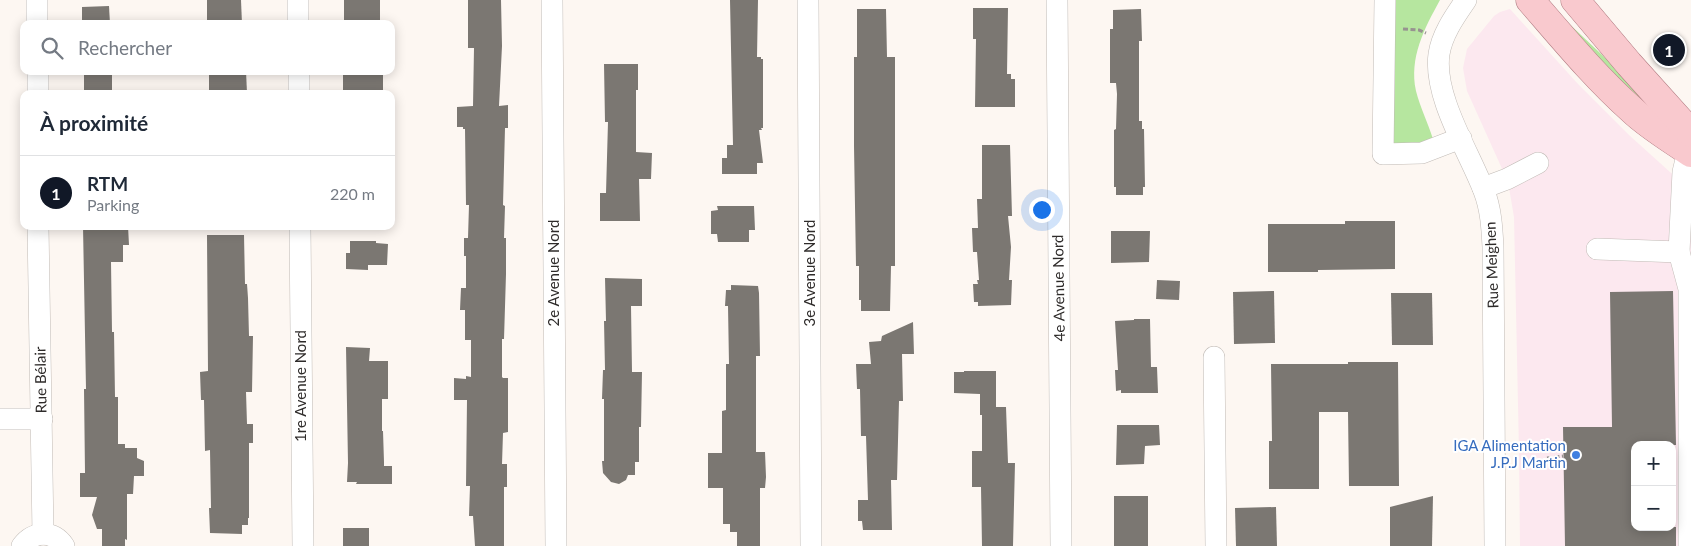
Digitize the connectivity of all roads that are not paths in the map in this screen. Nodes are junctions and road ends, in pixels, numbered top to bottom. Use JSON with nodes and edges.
{"nodes":[{"id":1,"x":37,"y":0,"type":"edge"},
{"id":2,"x":298,"y":0,"type":"edge"},
{"id":3,"x":552,"y":0,"type":"edge"},
{"id":4,"x":808,"y":0,"type":"edge"},
{"id":5,"x":1057,"y":0,"type":"edge"},
{"id":6,"x":1385,"y":0,"type":"edge"},
{"id":7,"x":1466,"y":0,"type":"edge"},
{"id":8,"x":1530,"y":0,"type":"edge"},
{"id":9,"x":1575,"y":0,"type":"edge"},
{"id":10,"x":37,"y":20,"type":"edge"},
{"id":11,"x":298,"y":20,"type":"edge"},
{"id":12,"x":38,"y":75,"type":"edge"},
{"id":13,"x":299,"y":75,"type":"edge"},
{"id":14,"x":38,"y":90,"type":"edge"},
{"id":15,"x":299,"y":90,"type":"edge"},
{"id":16,"x":1461,"y":138,"type":"junction"},
{"id":17,"x":1690,"y":145,"type":"edge"},
{"id":18,"x":1538,"y":163,"type":"dead end"},
{"id":19,"x":1482,"y":188,"type":"junction"},
{"id":20,"x":38,"y":230,"type":"edge"},
{"id":21,"x":300,"y":230,"type":"edge"},
{"id":22,"x":1597,"y":249,"type":"dead end"},
{"id":23,"x":1679,"y":252,"type":"junction"},
{"id":24,"x":1214,"y":357,"type":"dead end"},
{"id":25,"x":0,"y":419,"type":"edge"},
{"id":26,"x":42,"y":419,"type":"junction"},
{"id":27,"x":43,"y":534,"type":"junction"},
{"id":28,"x":22,"y":546,"type":"edge"},
{"id":29,"x":64,"y":546,"type":"edge"},
{"id":30,"x":303,"y":546,"type":"edge"},
{"id":31,"x":556,"y":546,"type":"edge"},
{"id":32,"x":811,"y":546,"type":"edge"},
{"id":33,"x":1061,"y":546,"type":"edge"},
{"id":34,"x":1216,"y":546,"type":"edge"},
{"id":35,"x":1494,"y":546,"type":"edge"},
{"id":36,"x":1690,"y":546,"type":"edge"}],
"edges":[{"from":1,"to":10,"type":"street"},
{"from":2,"to":11,"type":"street"},
{"from":3,"to":31,"type":"street","name":"2e Avenue Nord"},
{"from":4,"to":32,"type":"street","name":"3e Avenue Nord"},
{"from":5,"to":33,"type":"street","name":"4e Avenue Nord"},
{"from":6,"to":16,"type":"street"},
{"from":7,"to":16,"type":"street","name":"Rue Meighen"},
{"from":8,"to":17,"type":"main road"},
{"from":9,"to":17,"type":"main road"},
{"from":12,"to":14,"type":"street"},
{"from":13,"to":15,"type":"street"},
{"from":16,"to":19,"type":"street","name":"Rue Meighen"},
{"from":17,"to":23,"type":"street"},
{"from":18,"to":19,"type":"street"},
{"from":19,"to":35,"type":"street","name":"Rue Meighen"},
{"from":20,"to":26,"type":"street","name":"Rue Bélair"},
{"from":21,"to":30,"type":"street","name":"1re Avenue Nord"},
{"from":22,"to":23,"type":"street"},
{"from":23,"to":36,"type":"street"},
{"from":24,"to":34,"type":"street"},
{"from":25,"to":26,"type":"street"},
{"from":26,"to":27,"type":"street","name":"Rue Bélair"},
{"from":27,"to":28,"type":"street"},
{"from":27,"to":29,"type":"street"}]}
